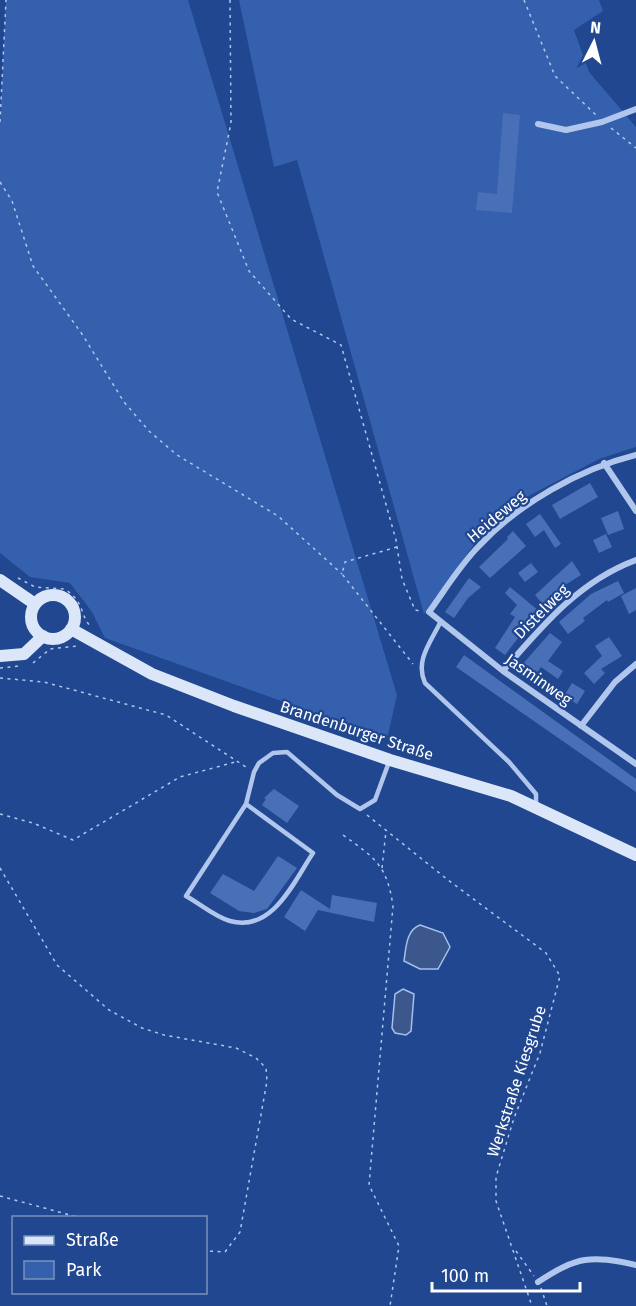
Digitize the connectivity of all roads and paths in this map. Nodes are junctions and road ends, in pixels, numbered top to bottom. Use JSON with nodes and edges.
{"nodes":[{"id":1,"x":6,"y":0,"type":"edge"},
{"id":2,"x":230,"y":0,"type":"edge"},
{"id":3,"x":524,"y":0,"type":"edge"},
{"id":4,"x":636,"y":109,"type":"edge"},
{"id":5,"x":0,"y":122,"type":"edge"},
{"id":6,"x":602,"y":122,"type":"junction"},
{"id":7,"x":538,"y":124,"type":"dead end"},
{"id":8,"x":636,"y":148,"type":"edge"},
{"id":9,"x":0,"y":182,"type":"edge"},
{"id":10,"x":636,"y":455,"type":"edge"},
{"id":11,"x":604,"y":463,"type":"junction"},
{"id":12,"x":636,"y":511,"type":"edge"},
{"id":13,"x":397,"y":547,"type":"junction"},
{"id":14,"x":636,"y":560,"type":"edge"},
{"id":15,"x":342,"y":574,"type":"junction"},
{"id":16,"x":13,"y":576,"type":"dead end"},
{"id":17,"x":0,"y":580,"type":"edge"},
{"id":18,"x":35,"y":604,"type":"junction"},
{"id":19,"x":429,"y":612,"type":"junction"},
{"id":20,"x":440,"y":623,"type":"junction"},
{"id":21,"x":71,"y":629,"type":"junction"},
{"id":22,"x":42,"y":636,"type":"junction"},
{"id":23,"x":84,"y":637,"type":"junction"},
{"id":24,"x":0,"y":656,"type":"edge"},
{"id":25,"x":33,"y":663,"type":"dead end"},
{"id":26,"x":636,"y":664,"type":"edge"},
{"id":27,"x":22,"y":666,"type":"dead end"},
{"id":28,"x":0,"y":668,"type":"edge"},
{"id":29,"x":420,"y":671,"type":"junction"},
{"id":30,"x":503,"y":671,"type":"junction"},
{"id":31,"x":0,"y":678,"type":"edge"},
{"id":32,"x":581,"y":726,"type":"junction"},
{"id":33,"x":390,"y":760,"type":"junction"},
{"id":34,"x":238,"y":762,"type":"junction"},
{"id":35,"x":636,"y":764,"type":"edge"},
{"id":36,"x":254,"y":772,"type":"junction"},
{"id":37,"x":246,"y":804,"type":"junction"},
{"id":38,"x":536,"y":806,"type":"junction"},
{"id":39,"x":360,"y":808,"type":"junction"},
{"id":40,"x":0,"y":814,"type":"edge"},
{"id":41,"x":386,"y":831,"type":"junction"},
{"id":42,"x":343,"y":835,"type":"dead end"},
{"id":43,"x":636,"y":855,"type":"edge"},
{"id":44,"x":0,"y":868,"type":"edge"},
{"id":45,"x":382,"y":868,"type":"junction"},
{"id":46,"x":0,"y":1196,"type":"edge"},
{"id":47,"x":74,"y":1216,"type":"edge"},
{"id":48,"x":513,"y":1248,"type":"junction"},
{"id":49,"x":207,"y":1251,"type":"edge"},
{"id":50,"x":636,"y":1265,"type":"edge"},
{"id":51,"x":538,"y":1282,"type":"junction"},
{"id":52,"x":390,"y":1306,"type":"edge"},
{"id":53,"x":532,"y":1306,"type":"edge"},
{"id":54,"x":547,"y":1306,"type":"edge"}],
"edges":[{"from":1,"to":5,"type":"path"},
{"from":2,"to":13,"type":"path"},
{"from":3,"to":6,"type":"path"},
{"from":4,"to":6,"type":"street"},
{"from":6,"to":7,"type":"street"},
{"from":6,"to":8,"type":"path"},
{"from":9,"to":15,"type":"path"},
{"from":10,"to":11,"type":"street","name":"Heideweg"},
{"from":11,"to":12,"type":"street"},
{"from":11,"to":19,"type":"street","name":"Heideweg"},
{"from":13,"to":15,"type":"path"},
{"from":13,"to":19,"type":"path"},
{"from":14,"to":30,"type":"street","name":"Distelweg"},
{"from":15,"to":29,"type":"path"},
{"from":16,"to":23,"type":"path"},
{"from":17,"to":18,"type":"street"},
{"from":18,"to":21,"type":"street"},
{"from":18,"to":22,"type":"street"},
{"from":19,"to":20,"type":"street","name":"Jasminweg"},
{"from":20,"to":29,"type":"lane"},
{"from":20,"to":30,"type":"street","name":"Jasminweg"},
{"from":21,"to":22,"type":"street"},
{"from":21,"to":23,"type":"street","name":"Brandenburger Straße"},
{"from":22,"to":24,"type":"street"},
{"from":23,"to":25,"type":"path"},
{"from":23,"to":33,"type":"street","name":"Brandenburger Straße"},
{"from":26,"to":32,"type":"street"},
{"from":27,"to":28,"type":"path"},
{"from":29,"to":38,"type":"lane"},
{"from":30,"to":32,"type":"street","name":"Jasminweg"},
{"from":31,"to":34,"type":"path"},
{"from":32,"to":35,"type":"street","name":"Jasminweg"},
{"from":33,"to":38,"type":"street","name":"Brandenburger Straße"},
{"from":33,"to":39,"type":"lane"},
{"from":34,"to":36,"type":"path"},
{"from":34,"to":40,"type":"path"},
{"from":36,"to":37,"type":"lane"},
{"from":36,"to":39,"type":"lane"},
{"from":37,"to":37,"type":"lane"},
{"from":38,"to":43,"type":"street","name":"Brandenburger Straße"},
{"from":39,"to":41,"type":"path","name":"Werkstraße Kiesgrube"},
{"from":41,"to":45,"type":"path"},
{"from":41,"to":48,"type":"path","name":"Werkstraße Kiesgrube"},
{"from":42,"to":45,"type":"path"},
{"from":44,"to":49,"type":"path"},
{"from":45,"to":52,"type":"path"},
{"from":46,"to":47,"type":"path"},
{"from":48,"to":51,"type":"path"},
{"from":48,"to":53,"type":"path","name":"Werkstraße Kiesgrube"},
{"from":50,"to":51,"type":"street"},
{"from":51,"to":54,"type":"path"}]}
